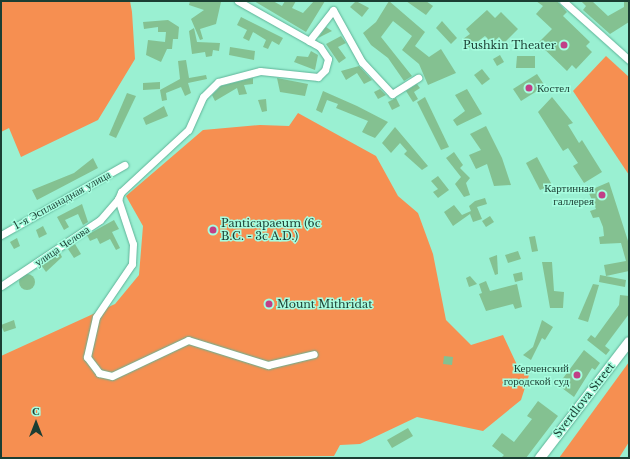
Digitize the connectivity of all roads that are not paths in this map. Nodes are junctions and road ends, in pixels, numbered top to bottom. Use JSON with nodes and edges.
{"nodes":[{"id":1,"x":238,"y":1,"type":"edge"},
{"id":2,"x":563,"y":1,"type":"edge"},
{"id":3,"x":309,"y":41,"type":"junction"},
{"id":4,"x":629,"y":60,"type":"edge"},
{"id":5,"x":418,"y":78,"type":"dead end"},
{"id":6,"x":124,"y":165,"type":"dead end"},
{"id":7,"x":118,"y":199,"type":"junction"},
{"id":8,"x":1,"y":235,"type":"edge"},
{"id":9,"x":1,"y":286,"type":"edge"},
{"id":10,"x":629,"y":342,"type":"edge"},
{"id":11,"x":314,"y":354,"type":"dead end"},
{"id":12,"x":540,"y":458,"type":"edge"}],
"edges":[{"from":1,"to":3,"type":"street"},
{"from":2,"to":4,"type":"street"},
{"from":3,"to":5,"type":"street"},
{"from":3,"to":7,"type":"street","name":"улица Челова"},
{"from":6,"to":8,"type":"street","name":"1-я Эспланадная улица"},
{"from":7,"to":9,"type":"street","name":"улица Челова"},
{"from":7,"to":11,"type":"street"},
{"from":10,"to":12,"type":"main road","name":"Sverdlova Street"}]}
